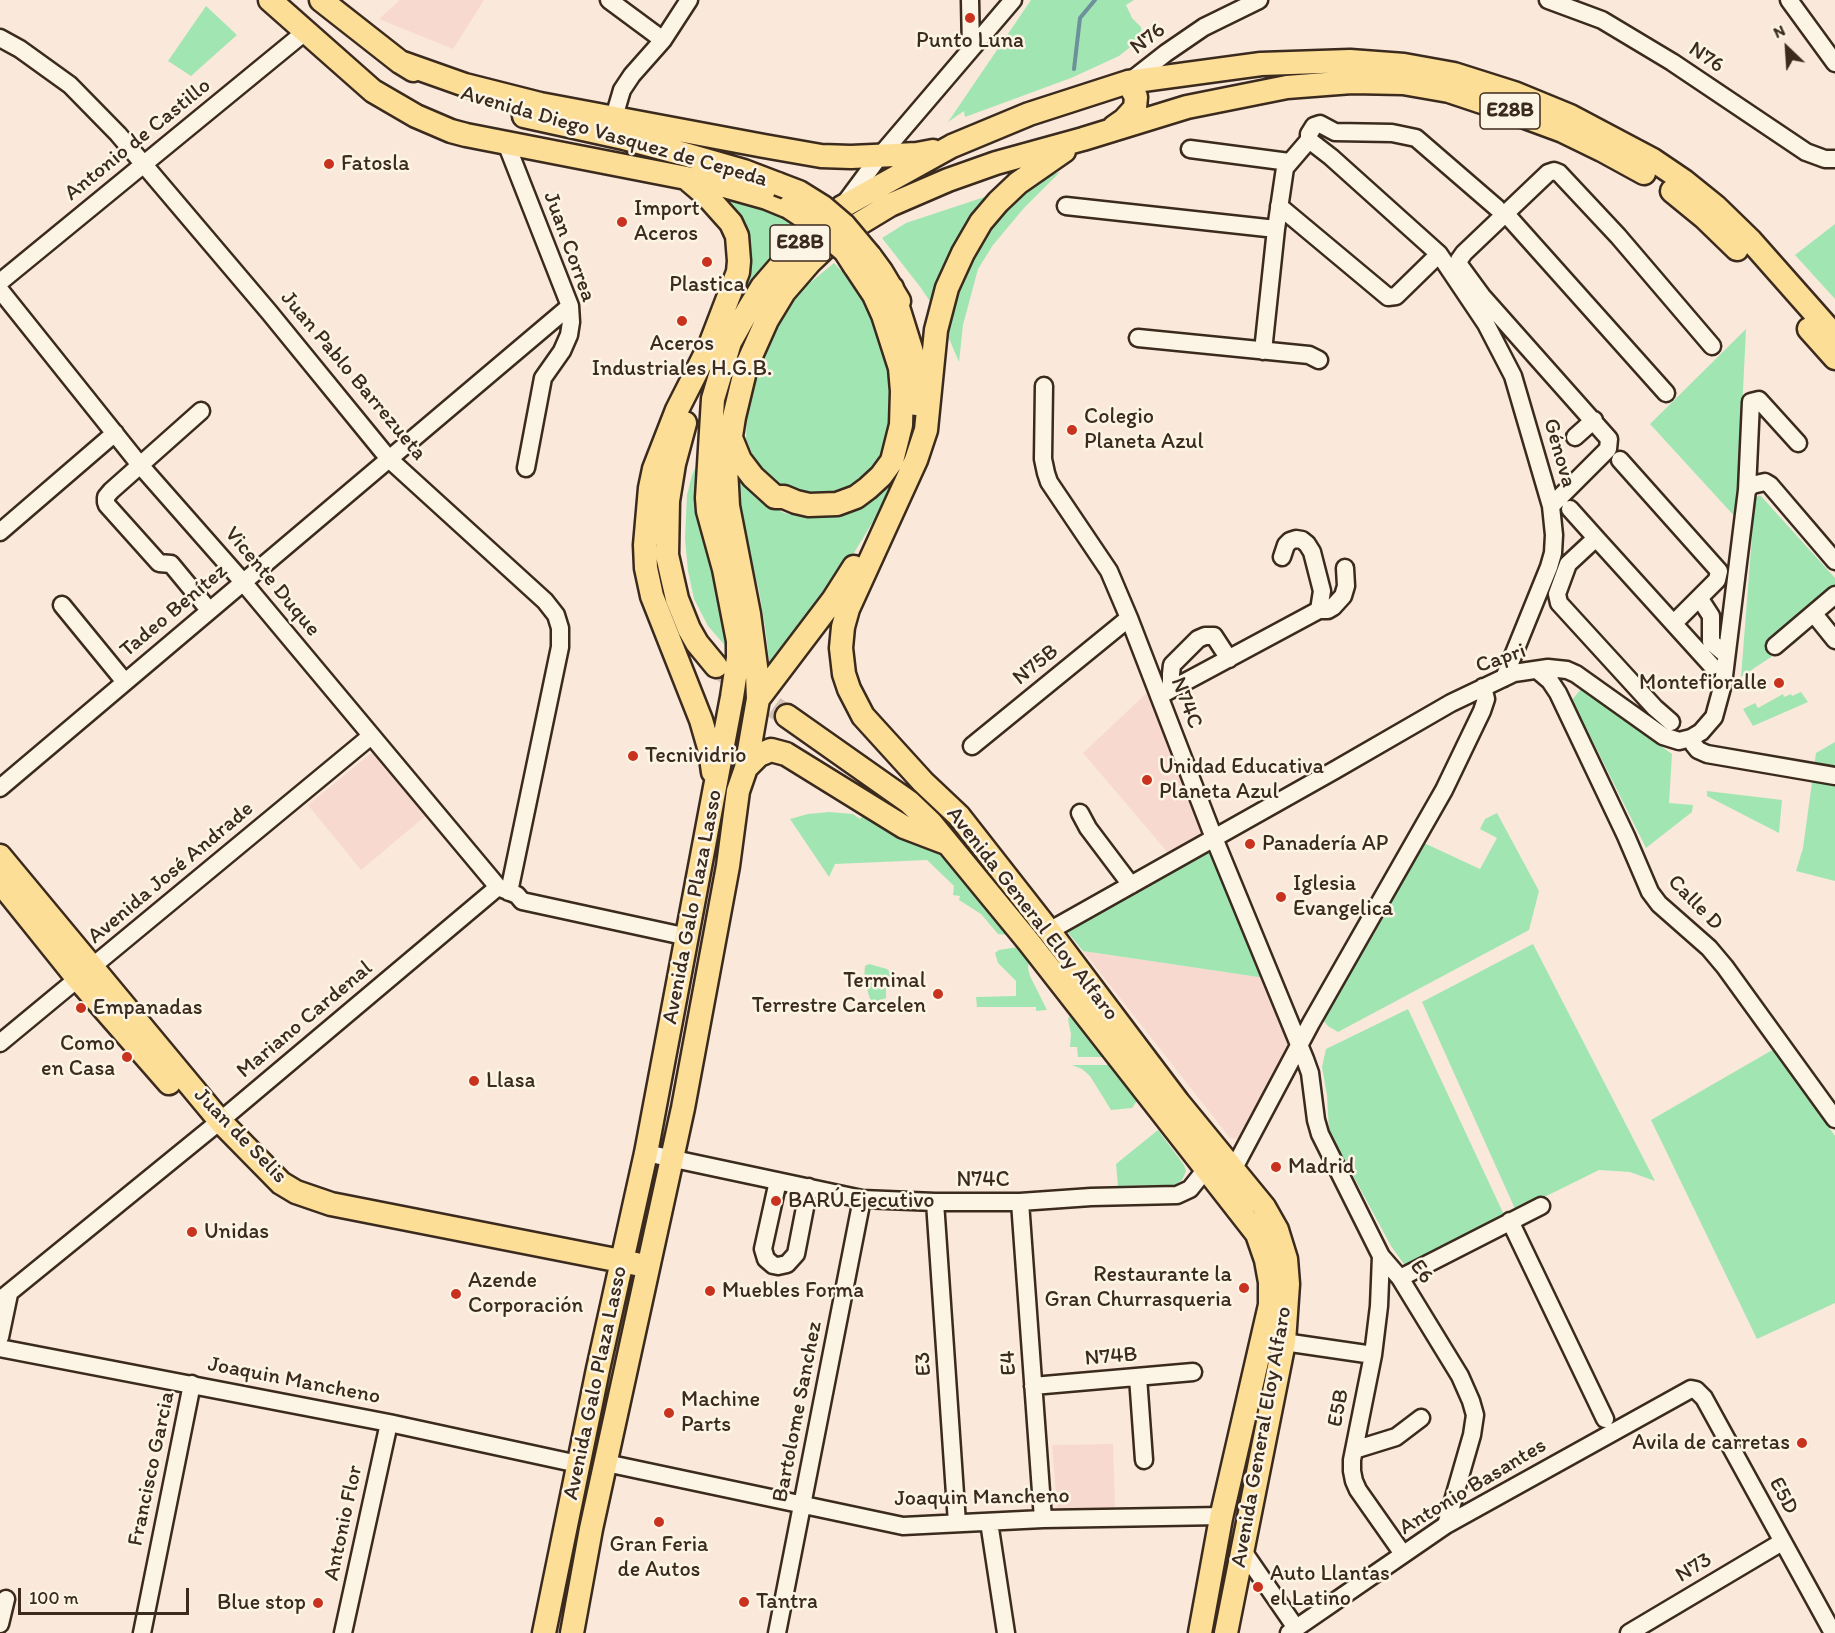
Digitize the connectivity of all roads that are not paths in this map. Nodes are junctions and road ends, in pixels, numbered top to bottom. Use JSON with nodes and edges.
{"nodes":[{"id":1,"x":270,"y":0,"type":"edge"},
{"id":2,"x":321,"y":0,"type":"edge"},
{"id":3,"x":609,"y":0,"type":"edge"},
{"id":4,"x":689,"y":0,"type":"edge"},
{"id":5,"x":970,"y":0,"type":"edge"},
{"id":6,"x":1013,"y":0,"type":"edge"},
{"id":7,"x":1259,"y":0,"type":"edge"},
{"id":8,"x":1789,"y":0,"type":"edge"},
{"id":9,"x":1557,"y":2,"type":"edge"},
{"id":10,"x":305,"y":32,"type":"junction"},
{"id":11,"x":0,"y":38,"type":"edge"},
{"id":12,"x":663,"y":40,"type":"junction"},
{"id":13,"x":971,"y":49,"type":"junction"},
{"id":14,"x":1835,"y":63,"type":"edge"},
{"id":15,"x":1166,"y":76,"type":"junction"},
{"id":16,"x":1128,"y":82,"type":"junction"},
{"id":17,"x":1187,"y":107,"type":"junction"},
{"id":18,"x":919,"y":110,"type":"junction"},
{"id":19,"x":613,"y":126,"type":"junction"},
{"id":20,"x":1105,"y":132,"type":"junction"},
{"id":21,"x":1335,"y":132,"type":"junction"},
{"id":22,"x":1083,"y":140,"type":"junction"},
{"id":23,"x":1309,"y":140,"type":"junction"},
{"id":24,"x":506,"y":143,"type":"junction"},
{"id":25,"x":941,"y":148,"type":"junction"},
{"id":26,"x":1190,"y":149,"type":"dead end"},
{"id":27,"x":879,"y":157,"type":"junction"},
{"id":28,"x":1331,"y":157,"type":"junction"},
{"id":29,"x":1835,"y":159,"type":"edge"},
{"id":30,"x":1289,"y":162,"type":"junction"},
{"id":31,"x":145,"y":164,"type":"junction"},
{"id":32,"x":686,"y":178,"type":"junction"},
{"id":33,"x":773,"y":191,"type":"junction"},
{"id":34,"x":1066,"y":206,"type":"dead end"},
{"id":35,"x":1279,"y":206,"type":"junction"},
{"id":36,"x":842,"y":207,"type":"junction"},
{"id":37,"x":1502,"y":211,"type":"junction"},
{"id":38,"x":1276,"y":229,"type":"junction"},
{"id":39,"x":1439,"y":254,"type":"junction"},
{"id":40,"x":862,"y":260,"type":"junction"},
{"id":41,"x":0,"y":282,"type":"edge"},
{"id":42,"x":892,"y":288,"type":"junction"},
{"id":43,"x":0,"y":290,"type":"edge"},
{"id":44,"x":570,"y":306,"type":"junction"},
{"id":45,"x":1835,"y":336,"type":"edge"},
{"id":46,"x":1138,"y":338,"type":"dead end"},
{"id":47,"x":1712,"y":346,"type":"dead end"},
{"id":48,"x":1263,"y":351,"type":"junction"},
{"id":49,"x":1835,"y":358,"type":"edge"},
{"id":50,"x":1319,"y":360,"type":"dead end"},
{"id":51,"x":701,"y":364,"type":"junction"},
{"id":52,"x":931,"y":373,"type":"junction"},
{"id":53,"x":1044,"y":386,"type":"dead end"},
{"id":54,"x":1666,"y":393,"type":"dead end"},
{"id":55,"x":712,"y":399,"type":"junction"},
{"id":56,"x":201,"y":411,"type":"dead end"},
{"id":57,"x":1594,"y":420,"type":"junction"},
{"id":58,"x":115,"y":433,"type":"junction"},
{"id":59,"x":1575,"y":437,"type":"dead end"},
{"id":60,"x":731,"y":438,"type":"junction"},
{"id":61,"x":1798,"y":443,"type":"dead end"},
{"id":62,"x":389,"y":459,"type":"junction"},
{"id":63,"x":1620,"y":460,"type":"dead end"},
{"id":64,"x":674,"y":464,"type":"junction"},
{"id":65,"x":140,"y":465,"type":"junction"},
{"id":66,"x":526,"y":468,"type":"dead end"},
{"id":67,"x":1747,"y":490,"type":"junction"},
{"id":68,"x":1551,"y":506,"type":"junction"},
{"id":69,"x":1570,"y":509,"type":"dead end"},
{"id":70,"x":0,"y":532,"type":"edge"},
{"id":71,"x":1596,"y":538,"type":"junction"},
{"id":72,"x":1282,"y":557,"type":"dead end"},
{"id":73,"x":1835,"y":561,"type":"edge"},
{"id":74,"x":1345,"y":568,"type":"dead end"},
{"id":75,"x":243,"y":582,"type":"junction"},
{"id":76,"x":1835,"y":595,"type":"edge"},
{"id":77,"x":1700,"y":599,"type":"junction"},
{"id":78,"x":62,"y":605,"type":"dead end"},
{"id":79,"x":209,"y":610,"type":"junction"},
{"id":80,"x":1319,"y":610,"type":"junction"},
{"id":81,"x":1814,"y":614,"type":"junction"},
{"id":82,"x":1129,"y":618,"type":"junction"},
{"id":83,"x":1674,"y":623,"type":"junction"},
{"id":84,"x":1835,"y":640,"type":"edge"},
{"id":85,"x":1775,"y":646,"type":"dead end"},
{"id":86,"x":1725,"y":654,"type":"junction"},
{"id":87,"x":1229,"y":659,"type":"junction"},
{"id":88,"x":716,"y":666,"type":"tunnel mouth"},
{"id":89,"x":1713,"y":666,"type":"dead end"},
{"id":90,"x":1537,"y":670,"type":"junction"},
{"id":91,"x":1504,"y":678,"type":"junction"},
{"id":92,"x":125,"y":682,"type":"junction"},
{"id":93,"x":1483,"y":687,"type":"junction"},
{"id":94,"x":1165,"y":692,"type":"junction"},
{"id":95,"x":758,"y":699,"type":"junction"},
{"id":96,"x":787,"y":716,"type":"tunnel mouth"},
{"id":97,"x":1671,"y":722,"type":"dead end"},
{"id":98,"x":371,"y":736,"type":"junction"},
{"id":99,"x":1691,"y":738,"type":"junction"},
{"id":100,"x":972,"y":746,"type":"dead end"},
{"id":101,"x":746,"y":768,"type":"junction"},
{"id":102,"x":1835,"y":776,"type":"edge"},
{"id":103,"x":715,"y":785,"type":"junction"},
{"id":104,"x":0,"y":788,"type":"edge"},
{"id":105,"x":1080,"y":813,"type":"dead end"},
{"id":106,"x":1214,"y":838,"type":"junction"},
{"id":107,"x":947,"y":843,"type":"junction"},
{"id":108,"x":0,"y":856,"type":"edge"},
{"id":109,"x":0,"y":882,"type":"edge"},
{"id":110,"x":1131,"y":885,"type":"junction"},
{"id":111,"x":508,"y":891,"type":"junction"},
{"id":112,"x":689,"y":931,"type":"junction"},
{"id":113,"x":1049,"y":931,"type":"junction"},
{"id":114,"x":85,"y":973,"type":"junction"},
{"id":115,"x":0,"y":1043,"type":"edge"},
{"id":116,"x":1299,"y":1046,"type":"junction"},
{"id":117,"x":1835,"y":1119,"type":"edge"},
{"id":118,"x":215,"y":1125,"type":"junction"},
{"id":119,"x":646,"y":1153,"type":"junction"},
{"id":120,"x":673,"y":1158,"type":"junction"},
{"id":121,"x":1233,"y":1168,"type":"junction"},
{"id":122,"x":1206,"y":1169,"type":"junction"},
{"id":123,"x":778,"y":1181,"type":"junction"},
{"id":124,"x":809,"y":1187,"type":"junction"},
{"id":125,"x":862,"y":1199,"type":"junction"},
{"id":126,"x":935,"y":1202,"type":"junction"},
{"id":127,"x":1020,"y":1202,"type":"junction"},
{"id":128,"x":1541,"y":1206,"type":"dead end"},
{"id":129,"x":1510,"y":1221,"type":"junction"},
{"id":130,"x":1381,"y":1256,"type":"junction"},
{"id":131,"x":621,"y":1269,"type":"junction"},
{"id":132,"x":648,"y":1274,"type":"junction"},
{"id":133,"x":1400,"y":1278,"type":"junction"},
{"id":134,"x":4,"y":1297,"type":"edge"},
{"id":135,"x":0,"y":1337,"type":"edge"},
{"id":136,"x":1284,"y":1342,"type":"junction"},
{"id":137,"x":0,"y":1347,"type":"edge"},
{"id":138,"x":1373,"y":1355,"type":"junction"},
{"id":139,"x":1193,"y":1372,"type":"dead end"},
{"id":140,"x":1138,"y":1377,"type":"junction"},
{"id":141,"x":192,"y":1384,"type":"junction"},
{"id":142,"x":1034,"y":1386,"type":"junction"},
{"id":143,"x":1686,"y":1391,"type":"joint"},
{"id":144,"x":1421,"y":1418,"type":"dead end"},
{"id":145,"x":1605,"y":1419,"type":"dead end"},
{"id":146,"x":389,"y":1423,"type":"junction"},
{"id":147,"x":1354,"y":1450,"type":"junction"},
{"id":148,"x":1144,"y":1460,"type":"dead end"},
{"id":149,"x":606,"y":1463,"type":"junction"},
{"id":150,"x":578,"y":1464,"type":"junction"},
{"id":151,"x":803,"y":1505,"type":"junction"},
{"id":152,"x":1222,"y":1516,"type":"junction"},
{"id":153,"x":1043,"y":1520,"type":"junction"},
{"id":154,"x":988,"y":1522,"type":"junction"},
{"id":155,"x":957,"y":1523,"type":"junction"},
{"id":156,"x":1446,"y":1525,"type":"junction"},
{"id":157,"x":1791,"y":1549,"type":"junction"},
{"id":158,"x":1243,"y":1551,"type":"junction"},
{"id":159,"x":1404,"y":1554,"type":"junction"},
{"id":160,"x":6,"y":1599,"type":"dead end"},
{"id":161,"x":0,"y":1624,"type":"edge"},
{"id":162,"x":1292,"y":1631,"type":"edge"},
{"id":163,"x":142,"y":1633,"type":"edge"},
{"id":164,"x":343,"y":1633,"type":"edge"},
{"id":165,"x":544,"y":1633,"type":"edge"},
{"id":166,"x":572,"y":1633,"type":"edge"},
{"id":167,"x":777,"y":1633,"type":"edge"},
{"id":168,"x":1006,"y":1633,"type":"edge"},
{"id":169,"x":1200,"y":1633,"type":"edge"},
{"id":170,"x":1226,"y":1633,"type":"edge"},
{"id":171,"x":1629,"y":1633,"type":"edge"},
{"id":172,"x":1833,"y":1633,"type":"edge"}],
"edges":[{"from":1,"to":10,"type":"main road","name":"Avenida Diego Vasquez de Cepeda"},
{"from":2,"to":19,"type":"main road"},
{"from":3,"to":12,"type":"street"},
{"from":4,"to":12,"type":"street"},
{"from":5,"to":13,"type":"street"},
{"from":6,"to":13,"type":"street"},
{"from":7,"to":16,"type":"street","name":"N76"},
{"from":8,"to":14,"type":"street"},
{"from":9,"to":29,"type":"street","name":"N76"},
{"from":10,"to":24,"type":"main road","name":"Avenida Diego Vasquez de Cepeda"},
{"from":10,"to":31,"type":"street","name":"Antonio de Castillo"},
{"from":11,"to":31,"type":"street","name":"Juan Pablo Barrezueta"},
{"from":12,"to":19,"type":"street"},
{"from":13,"to":18,"type":"street"},
{"from":15,"to":16,"type":"main road","number":"E28B"},
{"from":15,"to":17,"type":"main road"},
{"from":15,"to":45,"type":"main road","number":"E28B"},
{"from":16,"to":20,"type":"main road"},
{"from":16,"to":25,"type":"main road","name":"Avenida Galo Plaza Lasso","number":"E28B"},
{"from":17,"to":20,"type":"main road","number":"E28B"},
{"from":17,"to":49,"type":"main road","number":"E28B"},
{"from":18,"to":25,"type":"street"},
{"from":18,"to":27,"type":"street"},
{"from":19,"to":27,"type":"main road"},
{"from":19,"to":33,"type":"main road","name":"Avenida Diego Vasquez de Cepeda"},
{"from":20,"to":22,"type":"main road","name":"Avenida Galo Plaza Lasso","number":"E28B"},
{"from":21,"to":23,"type":"street"},
{"from":21,"to":28,"type":"street"},
{"from":21,"to":37,"type":"street"},
{"from":22,"to":52,"type":"main road","name":"Avenida General Eloy Alfaro"},
{"from":22,"to":60,"type":"main road","name":"Avenida Galo Plaza Lasso","number":"E28B"},
{"from":23,"to":28,"type":"street","name":"Génova"},
{"from":23,"to":30,"type":"street"},
{"from":24,"to":32,"type":"main road","name":"Avenida Diego Vasquez de Cepeda"},
{"from":24,"to":44,"type":"street","name":"Juan Correa"},
{"from":25,"to":27,"type":"main road"},
{"from":25,"to":36,"type":"main road","name":"Avenida Galo Plaza Lasso","number":"E28B"},
{"from":26,"to":30,"type":"street"},
{"from":27,"to":36,"type":"street"},
{"from":28,"to":39,"type":"street","name":"Génova"},
{"from":30,"to":35,"type":"street"},
{"from":31,"to":41,"type":"street","name":"Antonio de Castillo"},
{"from":31,"to":62,"type":"street","name":"Juan Pablo Barrezueta"},
{"from":32,"to":33,"type":"main road","name":"Avenida Diego Vasquez de Cepeda"},
{"from":32,"to":51,"type":"main road"},
{"from":33,"to":40,"type":"main road","name":"Avenida Diego Vasquez de Cepeda","bridge":true},
{"from":34,"to":38,"type":"street"},
{"from":35,"to":38,"type":"street"},
{"from":35,"to":39,"type":"street"},
{"from":36,"to":55,"type":"main road","name":"Avenida Galo Plaza Lasso","number":"E28B"},
{"from":37,"to":47,"type":"street"},
{"from":37,"to":54,"type":"street"},
{"from":37,"to":57,"type":"street"},
{"from":38,"to":48,"type":"street"},
{"from":39,"to":68,"type":"street","name":"Génova"},
{"from":40,"to":42,"type":"main road","name":"Avenida Diego Vasquez de Cepeda"},
{"from":40,"to":60,"type":"main road"},
{"from":42,"to":52,"type":"main road"},
{"from":42,"to":95,"type":"main road"},
{"from":43,"to":58,"type":"street","name":"Vicente Duque"},
{"from":44,"to":62,"type":"street","name":"Tadeo Benítez"},
{"from":44,"to":66,"type":"street","name":"Juan Correa"},
{"from":46,"to":48,"type":"street"},
{"from":48,"to":50,"type":"street"},
{"from":51,"to":64,"type":"main road"},
{"from":51,"to":103,"type":"main road"},
{"from":52,"to":113,"type":"main road","name":"Avenida General Eloy Alfaro"},
{"from":53,"to":82,"type":"street","name":"N74C"},
{"from":55,"to":64,"type":"main road"},
{"from":55,"to":103,"type":"main road","name":"Avenida Galo Plaza Lasso"},
{"from":56,"to":65,"type":"street"},
{"from":57,"to":59,"type":"street"},
{"from":57,"to":68,"type":"street"},
{"from":58,"to":65,"type":"street","name":"Vicente Duque"},
{"from":58,"to":70,"type":"street"},
{"from":60,"to":95,"type":"main road","name":"Avenida Galo Plaza Lasso"},
{"from":61,"to":67,"type":"street"},
{"from":62,"to":75,"type":"street","name":"Tadeo Benítez"},
{"from":62,"to":111,"type":"street","name":"Juan Pablo Barrezueta"},
{"from":63,"to":77,"type":"street"},
{"from":64,"to":88,"type":"main road"},
{"from":65,"to":75,"type":"street","name":"Vicente Duque"},
{"from":65,"to":79,"type":"street"},
{"from":67,"to":73,"type":"street"},
{"from":67,"to":86,"type":"street"},
{"from":68,"to":91,"type":"street","name":"Génova"},
{"from":69,"to":71,"type":"street"},
{"from":71,"to":83,"type":"street"},
{"from":71,"to":97,"type":"street"},
{"from":72,"to":80,"type":"street"},
{"from":74,"to":80,"type":"street"},
{"from":75,"to":79,"type":"street","name":"Tadeo Benítez"},
{"from":75,"to":98,"type":"street","name":"Vicente Duque"},
{"from":76,"to":81,"type":"street"},
{"from":77,"to":83,"type":"street"},
{"from":77,"to":86,"type":"street"},
{"from":78,"to":92,"type":"street"},
{"from":79,"to":92,"type":"street","name":"Tadeo Benítez"},
{"from":80,"to":87,"type":"street"},
{"from":81,"to":84,"type":"street"},
{"from":81,"to":85,"type":"street"},
{"from":82,"to":94,"type":"street","name":"N74C"},
{"from":82,"to":100,"type":"street","name":"N75B"},
{"from":83,"to":89,"type":"street"},
{"from":86,"to":99,"type":"street"},
{"from":87,"to":94,"type":"street"},
{"from":87,"to":94,"type":"street"},
{"from":90,"to":91,"type":"street","name":"Capri"},
{"from":90,"to":99,"type":"street","name":"Capri"},
{"from":90,"to":117,"type":"street","name":"Calle D"},
{"from":91,"to":93,"type":"street","name":"Capri"},
{"from":92,"to":104,"type":"street","name":"Tadeo Benítez"},
{"from":93,"to":106,"type":"street","name":"Capri"},
{"from":93,"to":116,"type":"street"},
{"from":94,"to":106,"type":"street","name":"N74C"},
{"from":95,"to":101,"type":"main road","name":"Avenida Galo Plaza Lasso"},
{"from":96,"to":107,"type":"main road","name":"Avenida General Eloy Alfaro"},
{"from":98,"to":111,"type":"street","name":"Vicente Duque"},
{"from":98,"to":114,"type":"street","name":"Avenida José Andrade"},
{"from":99,"to":102,"type":"street"},
{"from":101,"to":107,"type":"main road"},
{"from":101,"to":120,"type":"main road","name":"Avenida Galo Plaza Lasso"},
{"from":103,"to":112,"type":"main road","name":"Avenida Galo Plaza Lasso"},
{"from":105,"to":110,"type":"street"},
{"from":106,"to":110,"type":"street","name":"Capri"},
{"from":106,"to":116,"type":"street","name":"N74C"},
{"from":107,"to":122,"type":"main road","name":"Avenida General Eloy Alfaro"},
{"from":108,"to":114,"type":"main road","name":"Juan de Selis"},
{"from":109,"to":114,"type":"main road","name":"Juan de Selis"},
{"from":110,"to":113,"type":"street","name":"Capri"},
{"from":111,"to":112,"type":"street"},
{"from":111,"to":118,"type":"street","name":"Mariano Cardenal"},
{"from":112,"to":119,"type":"main road","name":"Avenida Galo Plaza Lasso"},
{"from":113,"to":121,"type":"main road","name":"Avenida General Eloy Alfaro"},
{"from":114,"to":115,"type":"street","name":"Avenida José Andrade"},
{"from":114,"to":118,"type":"main road","name":"Juan de Selis"},
{"from":116,"to":121,"type":"street"},
{"from":116,"to":130,"type":"street","name":"E6"},
{"from":118,"to":131,"type":"main road","name":"Juan de Selis"},
{"from":118,"to":134,"type":"street","name":"Mariano Cardenal"},
{"from":119,"to":120,"type":"street","name":"N74C"},
{"from":119,"to":131,"type":"main road","name":"Avenida Galo Plaza Lasso"},
{"from":120,"to":123,"type":"street","name":"N74C"},
{"from":120,"to":132,"type":"main road","name":"Avenida Galo Plaza Lasso"},
{"from":121,"to":136,"type":"main road","name":"Avenida General Eloy Alfaro"},
{"from":122,"to":127,"type":"street","name":"N74C"},
{"from":122,"to":152,"type":"main road","name":"Avenida General Eloy Alfaro"},
{"from":123,"to":124,"type":"street","name":"N74C"},
{"from":123,"to":124,"type":"street"},
{"from":124,"to":125,"type":"street","name":"N74C"},
{"from":125,"to":126,"type":"street","name":"N74C"},
{"from":125,"to":151,"type":"street","name":"Bartolome Sanchez"},
{"from":126,"to":127,"type":"street","name":"N74C"},
{"from":126,"to":155,"type":"street","name":"E3"},
{"from":127,"to":142,"type":"street","name":"E4"},
{"from":128,"to":129,"type":"street"},
{"from":129,"to":133,"type":"street"},
{"from":129,"to":145,"type":"street"},
{"from":130,"to":133,"type":"street","name":"E6"},
{"from":130,"to":138,"type":"street","name":"E5B"},
{"from":131,"to":132,"type":"main road","name":"Juan de Selis"},
{"from":131,"to":150,"type":"main road","name":"Avenida Galo Plaza Lasso"},
{"from":132,"to":149,"type":"main road","name":"Avenida Galo Plaza Lasso"},
{"from":133,"to":156,"type":"street","name":"E6"},
{"from":134,"to":135,"type":"street"},
{"from":136,"to":138,"type":"street"},
{"from":136,"to":158,"type":"main road","name":"Avenida General Eloy Alfaro"},
{"from":137,"to":141,"type":"street","name":"Joaquin Mancheno"},
{"from":138,"to":147,"type":"street","name":"E5B"},
{"from":139,"to":140,"type":"street","name":"N74B"},
{"from":140,"to":142,"type":"street","name":"N74B"},
{"from":140,"to":148,"type":"street"},
{"from":141,"to":146,"type":"street","name":"Joaquin Mancheno"},
{"from":141,"to":163,"type":"street","name":"Francisco Garcia"},
{"from":142,"to":153,"type":"street","name":"E4"},
{"from":143,"to":156,"type":"street","name":"Antonio Basantes"},
{"from":143,"to":157,"type":"street","name":"E5D"},
{"from":144,"to":147,"type":"street"},
{"from":146,"to":150,"type":"street","name":"Joaquin Mancheno"},
{"from":146,"to":164,"type":"street","name":"Antonio Flor"},
{"from":147,"to":159,"type":"street","name":"E5B"},
{"from":149,"to":151,"type":"street","name":"Joaquin Mancheno"},
{"from":149,"to":166,"type":"main road","name":"Avenida Galo Plaza Lasso"},
{"from":150,"to":165,"type":"main road","name":"Avenida Galo Plaza Lasso"},
{"from":151,"to":155,"type":"street","name":"Joaquin Mancheno"},
{"from":151,"to":167,"type":"street","name":"Bartolome Sanchez"},
{"from":152,"to":153,"type":"street","name":"Joaquin Mancheno"},
{"from":152,"to":169,"type":"main road","name":"Avenida General Eloy Alfaro"},
{"from":153,"to":154,"type":"street","name":"Joaquin Mancheno"},
{"from":154,"to":155,"type":"street","name":"Joaquin Mancheno"},
{"from":154,"to":168,"type":"street"},
{"from":156,"to":159,"type":"street","name":"Antonio Basantes"},
{"from":157,"to":171,"type":"street","name":"N73"},
{"from":157,"to":172,"type":"street","name":"E5D"},
{"from":158,"to":162,"type":"street"},
{"from":158,"to":170,"type":"main road","name":"Avenida General Eloy Alfaro"},
{"from":159,"to":162,"type":"street","name":"Antonio Basantes"},
{"from":160,"to":161,"type":"street"}]}
